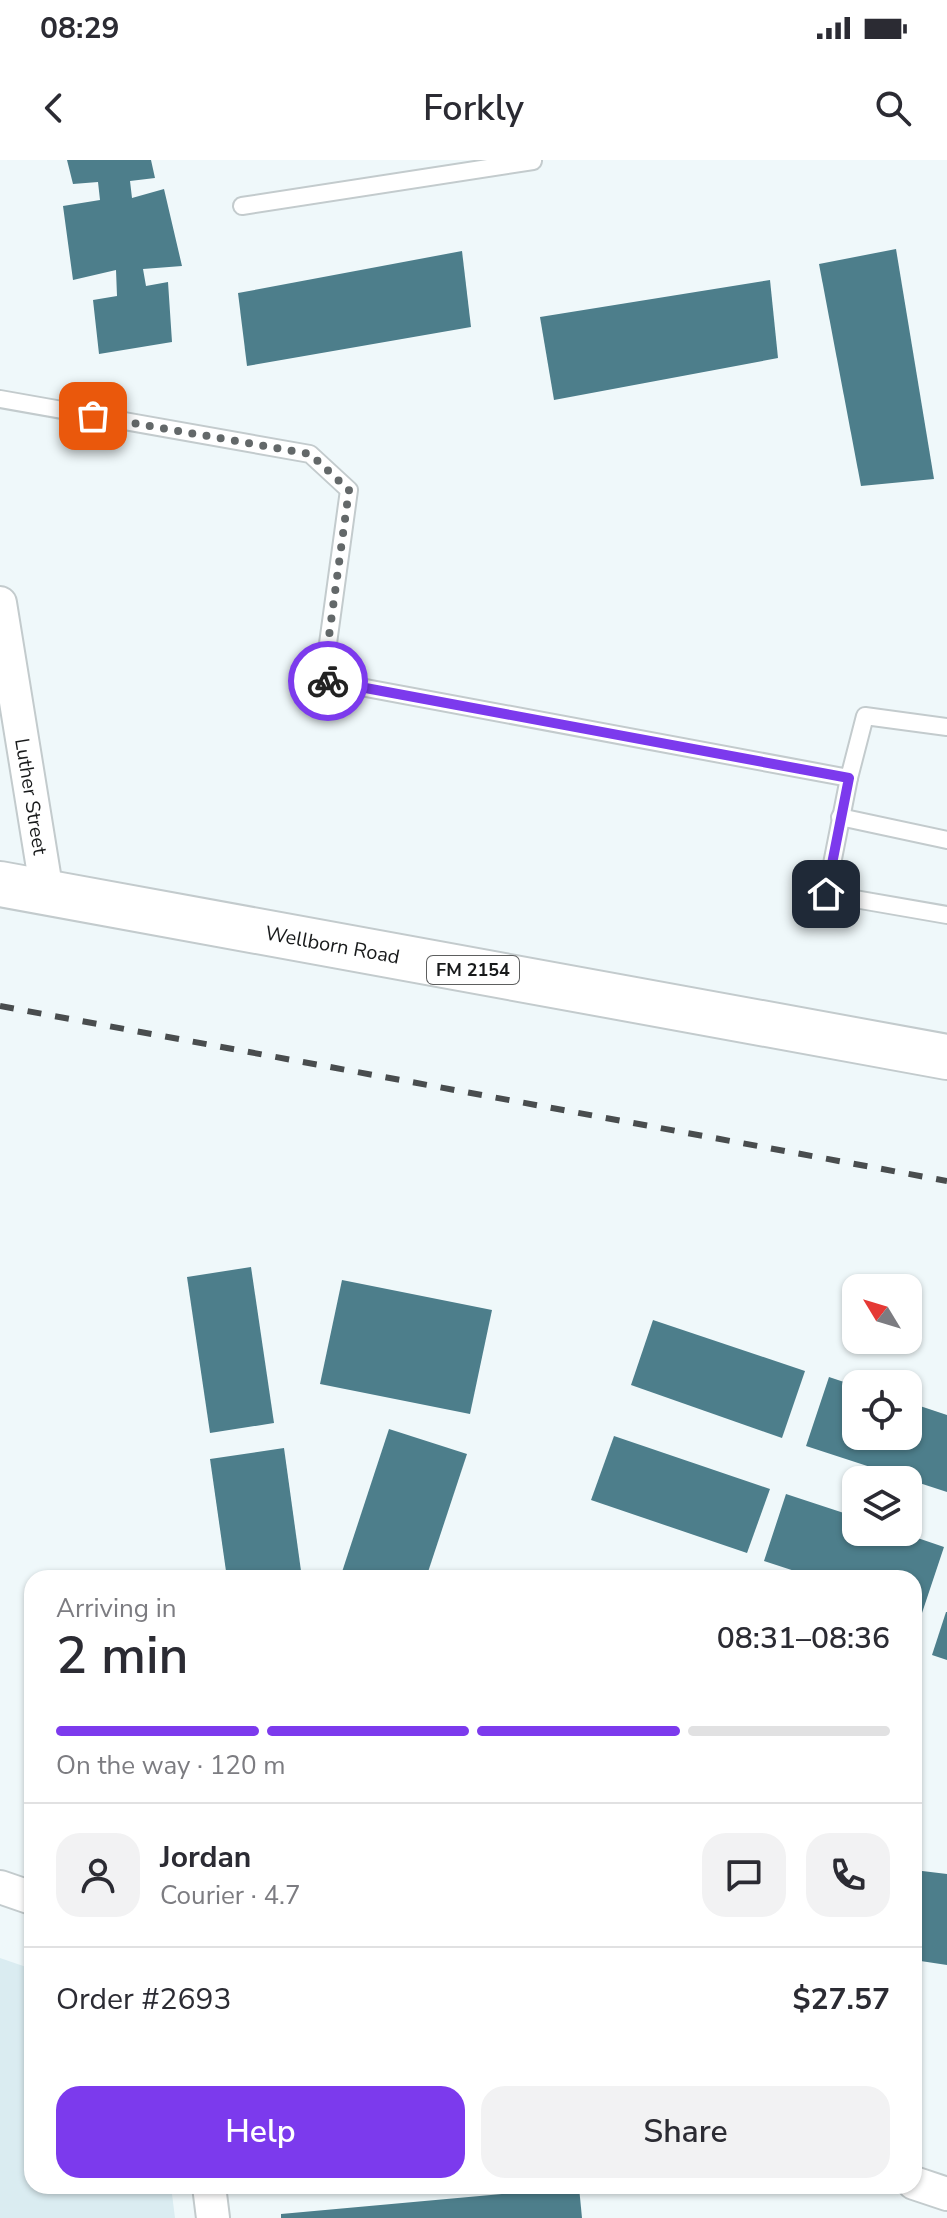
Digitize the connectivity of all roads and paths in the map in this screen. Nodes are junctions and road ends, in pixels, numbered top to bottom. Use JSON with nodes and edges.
{"nodes":[{"id":1,"x":533,"y":161,"type":"edge"},
{"id":2,"x":242,"y":206,"type":"dead end"},
{"id":3,"x":0,"y":399,"type":"edge"},
{"id":4,"x":0,"y":603,"type":"edge"},
{"id":5,"x":947,"y":727,"type":"edge"},
{"id":6,"x":849,"y":778,"type":"junction"},
{"id":7,"x":840,"y":817,"type":"junction"},
{"id":8,"x":947,"y":840,"type":"edge"},
{"id":9,"x":0,"y":884,"type":"edge"},
{"id":10,"x":47,"y":893,"type":"junction"},
{"id":11,"x":947,"y":915,"type":"edge"},
{"id":12,"x":947,"y":1057,"type":"edge"},
{"id":13,"x":0,"y":1887,"type":"edge"},
{"id":14,"x":24,"y":1895,"type":"edge"},
{"id":15,"x":922,"y":2186,"type":"edge"},
{"id":16,"x":210,"y":2194,"type":"edge"},
{"id":17,"x":947,"y":2194,"type":"edge"},
{"id":18,"x":213,"y":2218,"type":"edge"}],
"edges":[{"from":1,"to":2,"type":"lane"},
{"from":3,"to":6,"type":"lane"},
{"from":4,"to":10,"type":"street","name":"Luther Street"},
{"from":5,"to":6,"type":"lane"},
{"from":6,"to":7,"type":"lane"},
{"from":7,"to":8,"type":"lane"},
{"from":7,"to":11,"type":"lane"},
{"from":9,"to":10,"type":"main road","name":"Wellborn Road","number":"FM 2154"},
{"from":10,"to":12,"type":"main road","name":"Wellborn Road","number":"FM 2154"},
{"from":13,"to":14,"type":"street"},
{"from":15,"to":17,"type":"street"},
{"from":16,"to":18,"type":"street"}]}
